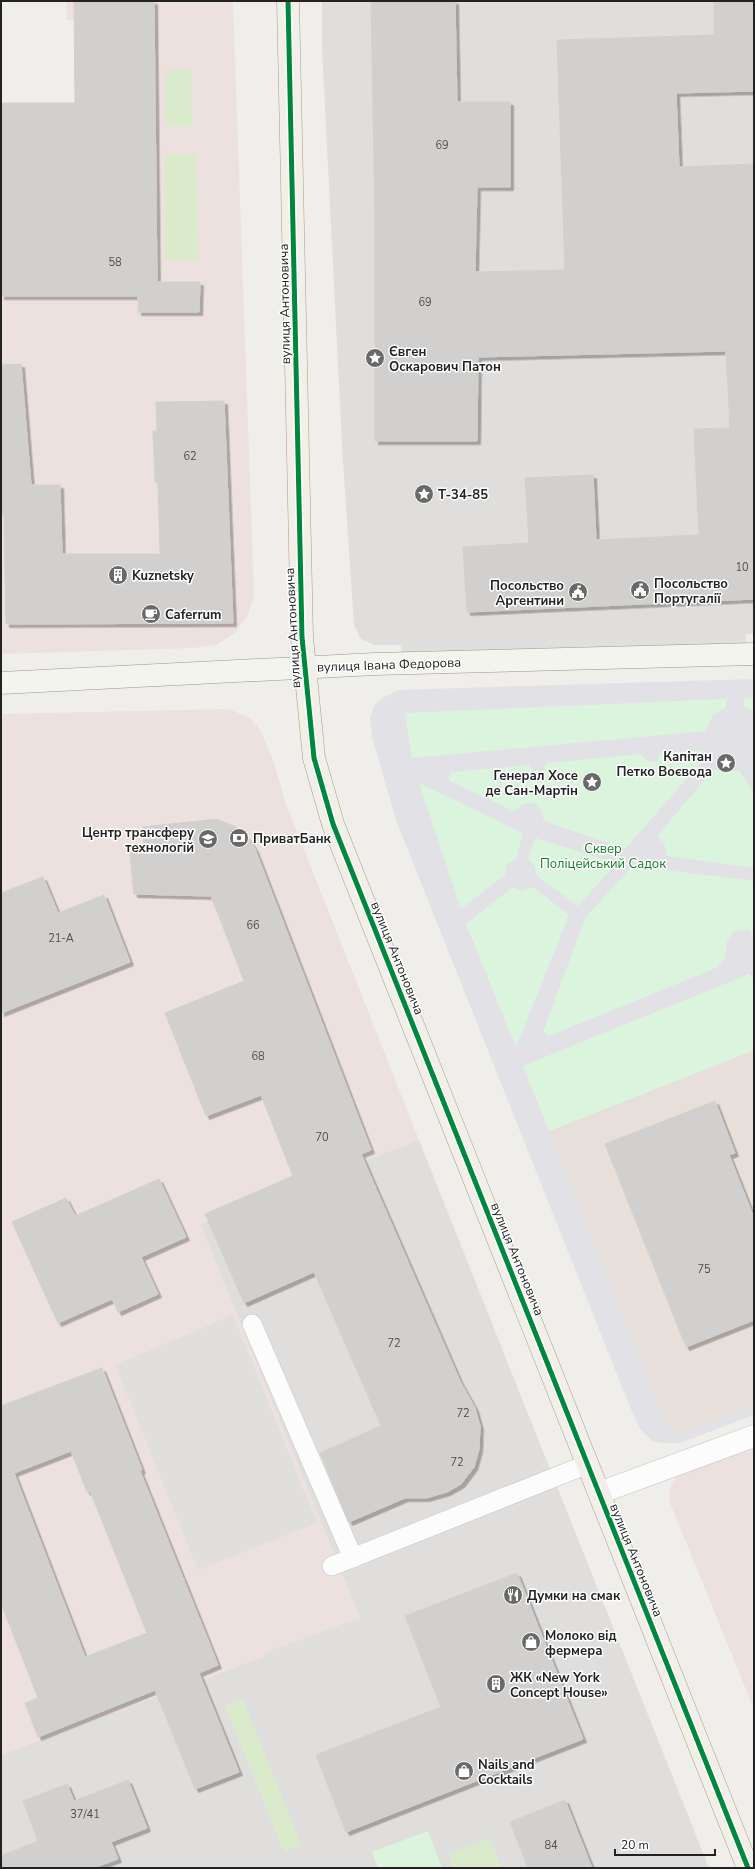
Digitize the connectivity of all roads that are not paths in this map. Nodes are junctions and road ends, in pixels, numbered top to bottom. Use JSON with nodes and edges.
{"nodes":[{"id":1,"x":288,"y":1,"type":"edge"},
{"id":2,"x":754,"y":654,"type":"edge"},
{"id":3,"x":304,"y":667,"type":"junction"},
{"id":4,"x":1,"y":683,"type":"edge"},
{"id":5,"x":252,"y":1324,"type":"dead end"},
{"id":6,"x":754,"y":1436,"type":"edge"},
{"id":7,"x":588,"y":1464,"type":"junction"},
{"id":8,"x":599,"y":1493,"type":"junction"},
{"id":9,"x":353,"y":1558,"type":"junction"},
{"id":10,"x":332,"y":1566,"type":"dead end"},
{"id":11,"x":748,"y":1868,"type":"edge"}],
"edges":[{"from":1,"to":3,"type":"main road","name":"вулиця Антоновича"},
{"from":2,"to":3,"type":"main road","name":"вулиця Івана Федорова"},
{"from":3,"to":4,"type":"main road","name":"вулиця Івана Федорова"},
{"from":3,"to":7,"type":"main road","name":"вулиця Антоновича"},
{"from":5,"to":9,"type":"lane"},
{"from":6,"to":8,"type":"street"},
{"from":7,"to":8,"type":"main road","name":"вулиця Антоновича"},
{"from":7,"to":9,"type":"lane"},
{"from":8,"to":11,"type":"main road","name":"вулиця Антоновича"},
{"from":9,"to":10,"type":"lane"}]}
